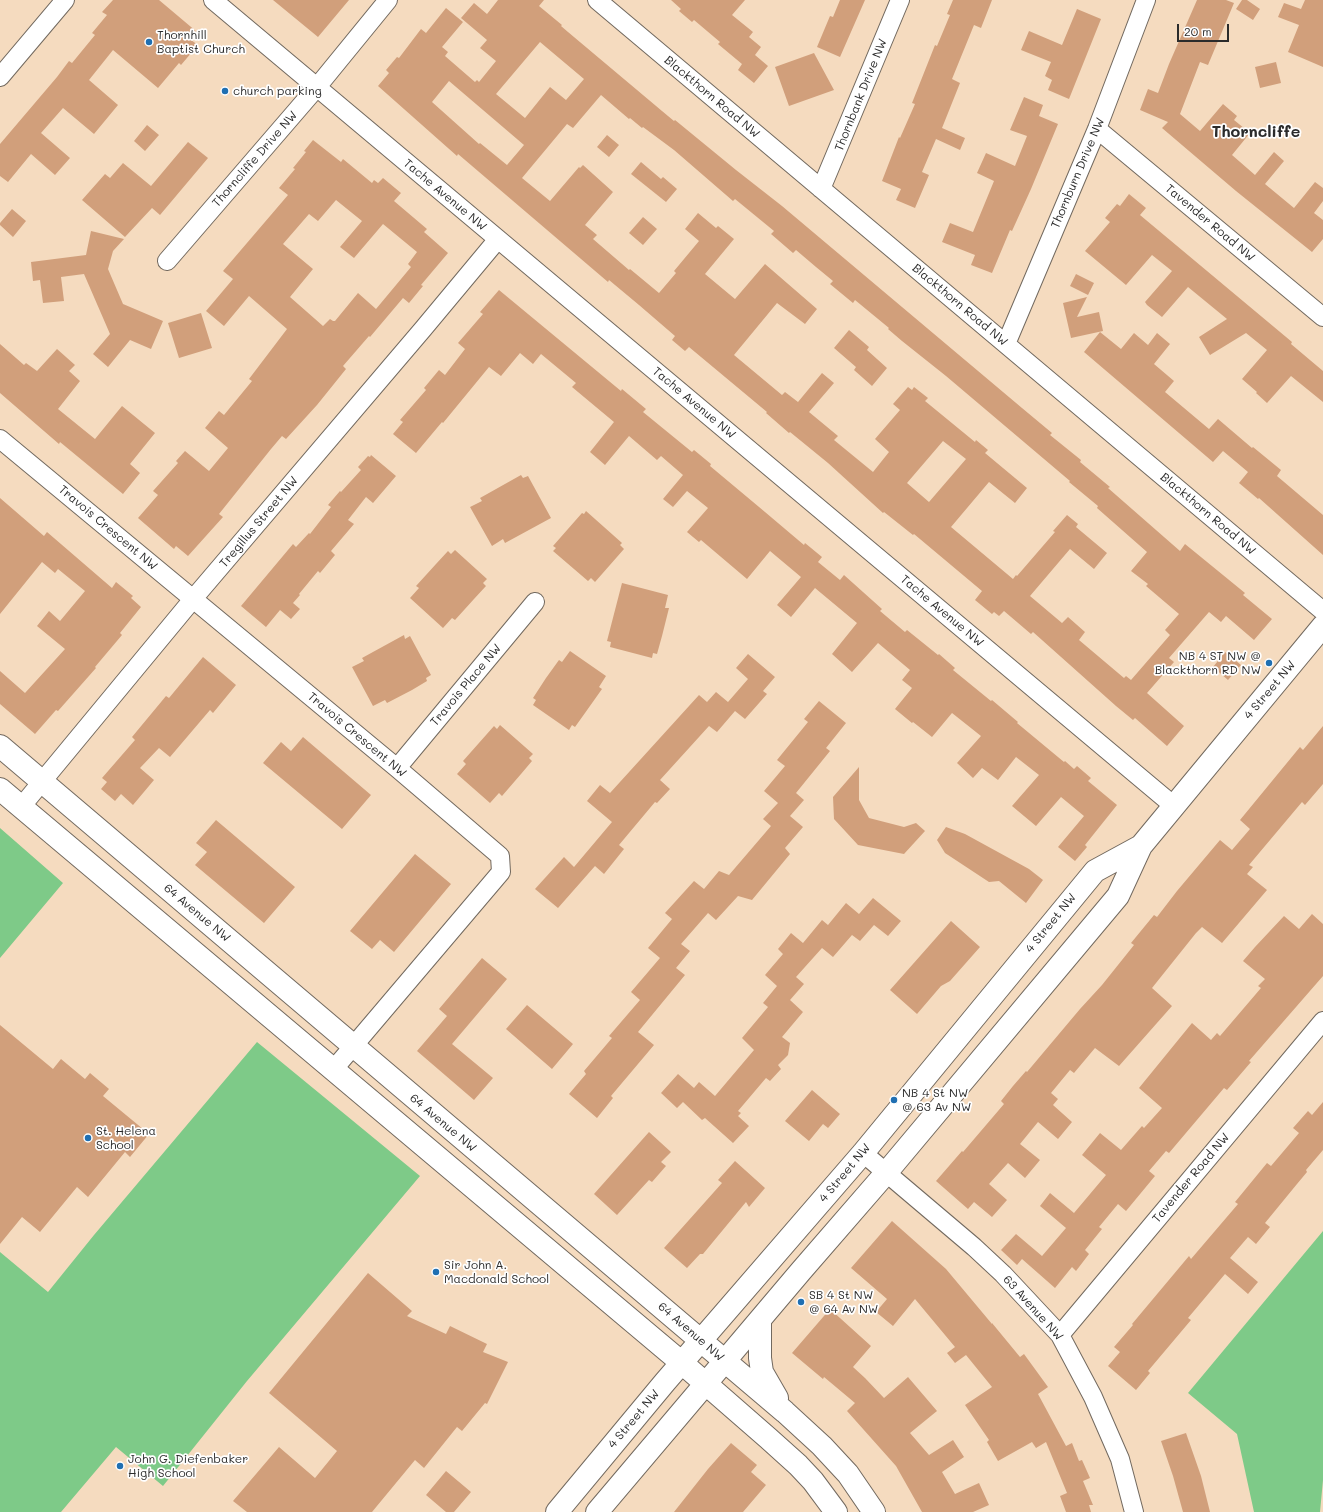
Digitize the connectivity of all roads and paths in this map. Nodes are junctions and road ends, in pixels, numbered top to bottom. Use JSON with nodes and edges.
{"nodes":[{"id":1,"x":65,"y":0,"type":"edge"},
{"id":2,"x":213,"y":0,"type":"edge"},
{"id":3,"x":388,"y":0,"type":"edge"},
{"id":4,"x":597,"y":0,"type":"edge"},
{"id":5,"x":900,"y":0,"type":"edge"},
{"id":6,"x":1146,"y":0,"type":"edge"},
{"id":7,"x":0,"y":77,"type":"edge"},
{"id":8,"x":317,"y":87,"type":"junction"},
{"id":9,"x":1097,"y":129,"type":"junction"},
{"id":10,"x":822,"y":189,"type":"junction"},
{"id":11,"x":498,"y":239,"type":"junction"},
{"id":12,"x":167,"y":262,"type":"dead end"},
{"id":13,"x":1323,"y":317,"type":"edge"},
{"id":14,"x":1006,"y":344,"type":"junction"},
{"id":15,"x":0,"y":439,"type":"edge"},
{"id":16,"x":193,"y":599,"type":"junction"},
{"id":17,"x":535,"y":602,"type":"dead end"},
{"id":18,"x":1323,"y":611,"type":"edge"},
{"id":19,"x":1323,"y":626,"type":"edge"},
{"id":20,"x":0,"y":746,"type":"edge"},
{"id":21,"x":397,"y":768,"type":"junction"},
{"id":22,"x":42,"y":781,"type":"junction"},
{"id":23,"x":0,"y":789,"type":"edge"},
{"id":24,"x":1174,"y":806,"type":"junction"},
{"id":25,"x":21,"y":807,"type":"junction"},
{"id":26,"x":1141,"y":846,"type":"junction"},
{"id":27,"x":1323,"y":1021,"type":"edge"},
{"id":28,"x":353,"y":1046,"type":"junction"},
{"id":29,"x":333,"y":1070,"type":"junction"},
{"id":30,"x":863,"y":1153,"type":"junction"},
{"id":31,"x":886,"y":1173,"type":"junction"},
{"id":32,"x":760,"y":1320,"type":"junction"},
{"id":33,"x":1060,"y":1335,"type":"junction"},
{"id":34,"x":701,"y":1341,"type":"junction"},
{"id":35,"x":724,"y":1361,"type":"junction"},
{"id":36,"x":682,"y":1363,"type":"junction"},
{"id":37,"x":705,"y":1384,"type":"junction"},
{"id":38,"x":785,"y":1412,"type":"junction"},
{"id":39,"x":557,"y":1512,"type":"edge"},
{"id":40,"x":597,"y":1512,"type":"edge"},
{"id":41,"x":836,"y":1512,"type":"edge"},
{"id":42,"x":874,"y":1512,"type":"edge"},
{"id":43,"x":1134,"y":1512,"type":"edge"}],
"edges":[{"from":1,"to":7,"type":"street"},
{"from":2,"to":8,"type":"street","name":"Tache Avenue NW"},
{"from":3,"to":8,"type":"street","name":"Thorncliffe Drive NW"},
{"from":4,"to":10,"type":"street","name":"Blackthorn Road NW"},
{"from":5,"to":10,"type":"street","name":"Thornbank Drive NW"},
{"from":6,"to":9,"type":"street","name":"Thornburn Drive NW"},
{"from":8,"to":11,"type":"street","name":"Tache Avenue NW"},
{"from":8,"to":12,"type":"street","name":"Thorncliffe Drive NW"},
{"from":9,"to":13,"type":"street","name":"Tavender Road NW"},
{"from":9,"to":14,"type":"street","name":"Thornburn Drive NW"},
{"from":10,"to":14,"type":"street","name":"Blackthorn Road NW"},
{"from":11,"to":16,"type":"street","name":"Tregillus Street NW"},
{"from":11,"to":24,"type":"street","name":"Tache Avenue NW"},
{"from":14,"to":18,"type":"street","name":"Blackthorn Road NW"},
{"from":15,"to":16,"type":"street","name":"Travois Crescent NW"},
{"from":16,"to":21,"type":"street","name":"Travois Crescent NW"},
{"from":16,"to":22,"type":"street","name":"Tregillus Street NW"},
{"from":17,"to":21,"type":"street","name":"Travois Place NW"},
{"from":19,"to":24,"type":"main road","name":"4 Street NW"},
{"from":20,"to":22,"type":"main road","name":"64 Avenue NW"},
{"from":21,"to":28,"type":"street","name":"Travois Crescent NW"},
{"from":22,"to":25,"type":"street","name":"Tregillus Street NW"},
{"from":22,"to":28,"type":"main road","name":"64 Avenue NW"},
{"from":23,"to":25,"type":"main road"},
{"from":24,"to":26,"type":"main road","name":"4 Street NW"},
{"from":25,"to":29,"type":"main road"},
{"from":26,"to":30,"type":"main road","name":"4 Street NW"},
{"from":26,"to":31,"type":"main road","name":"4 Street NW"},
{"from":27,"to":33,"type":"street","name":"Tavender Road NW"},
{"from":28,"to":29,"type":"street","name":"Travois Crescent NW"},
{"from":28,"to":34,"type":"main road","name":"64 Avenue NW"},
{"from":29,"to":36,"type":"main road"},
{"from":30,"to":31,"type":"street","name":"63 Avenue NW"},
{"from":30,"to":34,"type":"main road","name":"4 Street NW"},
{"from":31,"to":32,"type":"main road","name":"4 Street NW"},
{"from":31,"to":33,"type":"street","name":"63 Avenue NW"},
{"from":32,"to":35,"type":"main road","name":"4 Street NW"},
{"from":32,"to":38,"type":"main road"},
{"from":33,"to":43,"type":"street","name":"63 Avenue NW"},
{"from":34,"to":35,"type":"main road","name":"64 Avenue NW"},
{"from":34,"to":36,"type":"main road","name":"4 Street NW"},
{"from":35,"to":37,"type":"main road","name":"4 Street NW"},
{"from":35,"to":38,"type":"main road","name":"64 Avenue NW"},
{"from":36,"to":37,"type":"main road"},
{"from":36,"to":39,"type":"main road","name":"4 Street NW"},
{"from":37,"to":40,"type":"main road","name":"4 Street NW"},
{"from":37,"to":41,"type":"main road"},
{"from":38,"to":42,"type":"main road","name":"64 Avenue NW"}]}
